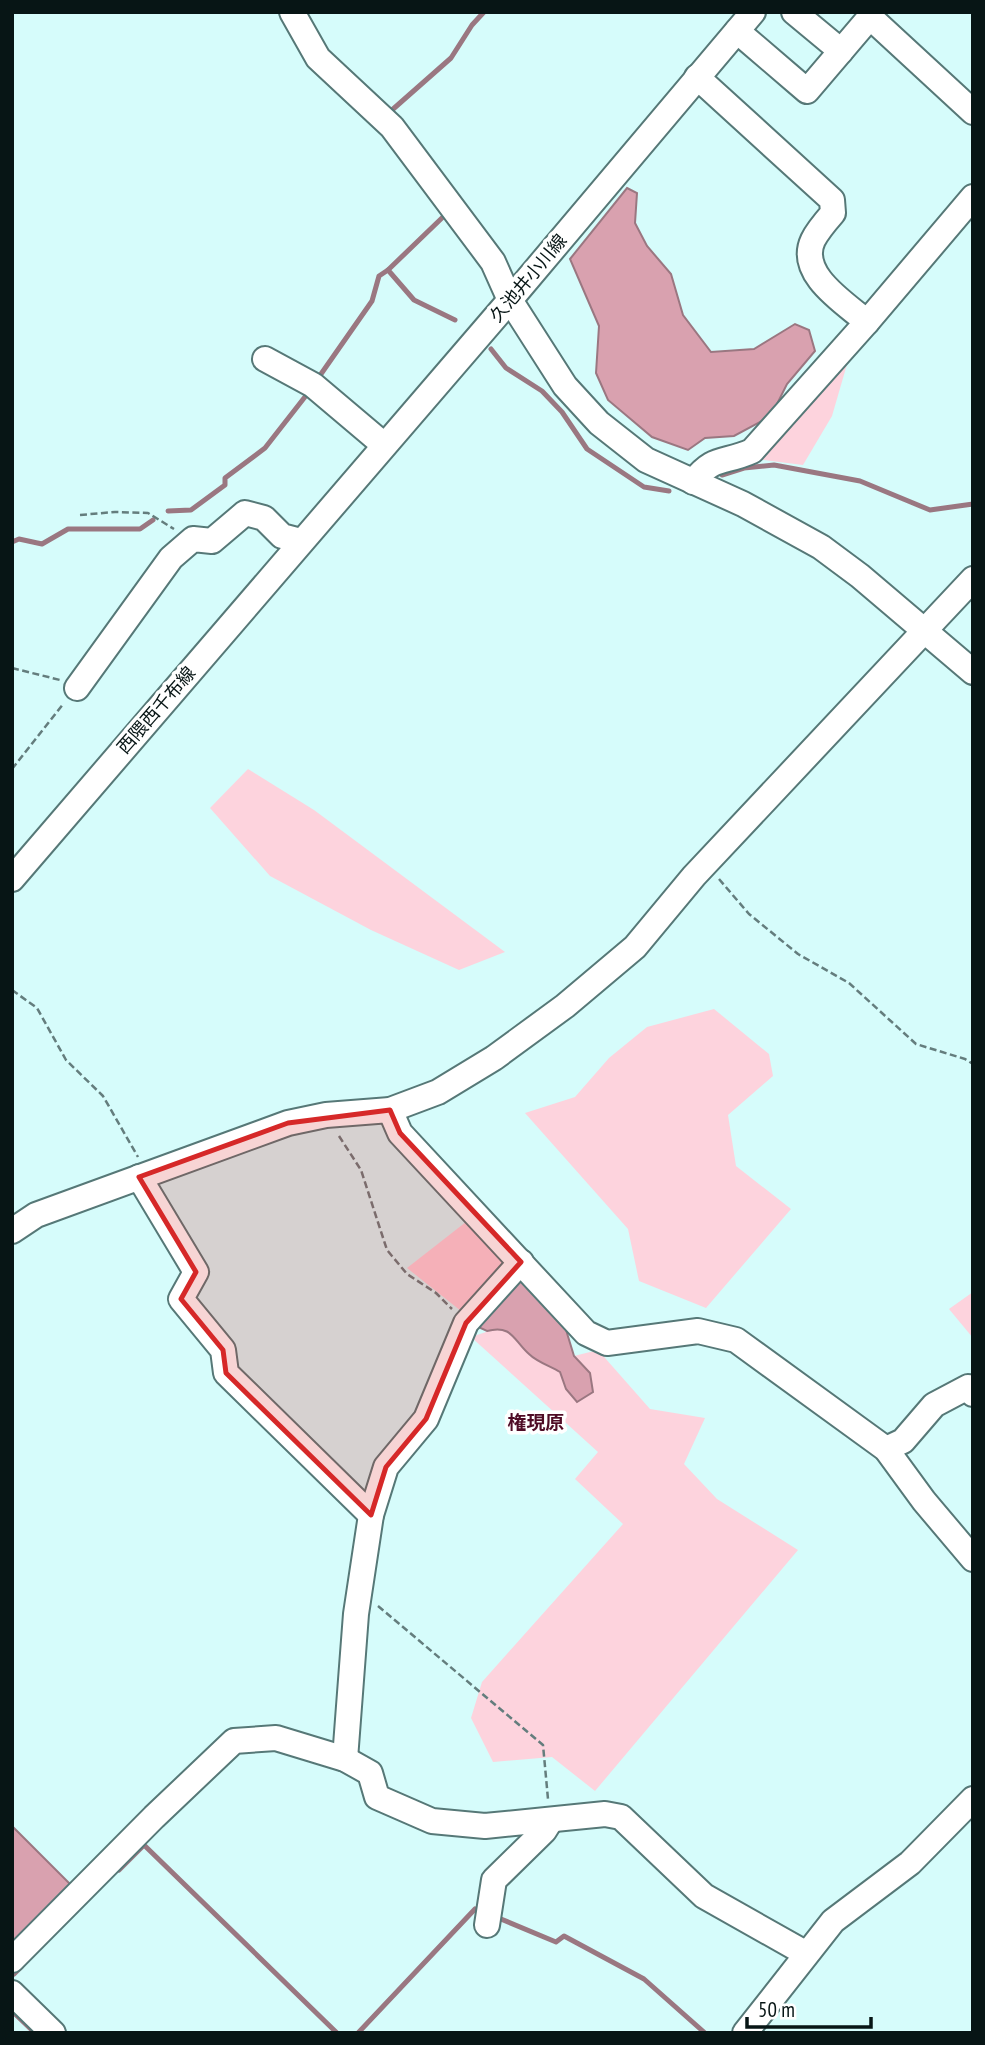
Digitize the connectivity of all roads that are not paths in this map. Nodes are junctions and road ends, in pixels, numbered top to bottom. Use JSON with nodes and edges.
{"nodes":[{"id":1,"x":292,"y":12,"type":"edge"},
{"id":2,"x":794,"y":12,"type":"edge"},
{"id":3,"x":745,"y":21,"type":"edge"},
{"id":4,"x":841,"y":51,"type":"junction"},
{"id":5,"x":697,"y":77,"type":"junction"},
{"id":6,"x":973,"y":111,"type":"edge"},
{"id":7,"x":973,"y":197,"type":"edge"},
{"id":8,"x":510,"y":300,"type":"junction"},
{"id":9,"x":867,"y":322,"type":"junction"},
{"id":10,"x":265,"y":359,"type":"dead end"},
{"id":11,"x":384,"y":445,"type":"junction"},
{"id":12,"x":693,"y":482,"type":"junction"},
{"id":13,"x":301,"y":541,"type":"junction"},
{"id":14,"x":973,"y":579,"type":"edge"},
{"id":15,"x":922,"y":631,"type":"junction"},
{"id":16,"x":973,"y":672,"type":"edge"},
{"id":17,"x":77,"y":688,"type":"road end"},
{"id":18,"x":12,"y":879,"type":"edge"},
{"id":19,"x":390,"y":1110,"type":"junction"},
{"id":20,"x":139,"y":1177,"type":"junction"},
{"id":21,"x":12,"y":1231,"type":"edge"},
{"id":22,"x":521,"y":1262,"type":"junction"},
{"id":23,"x":973,"y":1394,"type":"edge"},
{"id":24,"x":886,"y":1449,"type":"junction"},
{"id":25,"x":371,"y":1515,"type":"junction"},
{"id":26,"x":973,"y":1559,"type":"edge"},
{"id":27,"x":345,"y":1759,"type":"junction"},
{"id":28,"x":973,"y":1799,"type":"edge"},
{"id":29,"x":551,"y":1820,"type":"junction"},
{"id":30,"x":487,"y":1925,"type":"dead end"},
{"id":31,"x":805,"y":1953,"type":"junction"},
{"id":32,"x":12,"y":1960,"type":"edge"},
{"id":33,"x":12,"y":1993,"type":"edge"},
{"id":34,"x":53,"y":2033,"type":"edge"},
{"id":35,"x":745,"y":2033,"type":"edge"}],
"edges":[{"from":1,"to":8,"type":"street"},
{"from":2,"to":4,"type":"street"},
{"from":3,"to":4,"type":"street"},
{"from":3,"to":5,"type":"street","name":"久池井小川線"},
{"from":4,"to":6,"type":"street"},
{"from":5,"to":8,"type":"street","name":"久池井小川線"},
{"from":5,"to":9,"type":"street"},
{"from":7,"to":9,"type":"street"},
{"from":8,"to":11,"type":"street","name":"久池井小川線"},
{"from":8,"to":12,"type":"street"},
{"from":9,"to":12,"type":"street"},
{"from":10,"to":11,"type":"street"},
{"from":11,"to":13,"type":"street","name":"久池井小川線"},
{"from":12,"to":15,"type":"street"},
{"from":13,"to":17,"type":"street"},
{"from":13,"to":18,"type":"street","name":"西隈西千布線"},
{"from":14,"to":15,"type":"street"},
{"from":15,"to":16,"type":"street"},
{"from":15,"to":19,"type":"street"},
{"from":19,"to":20,"type":"street"},
{"from":19,"to":22,"type":"street"},
{"from":20,"to":21,"type":"street"},
{"from":20,"to":25,"type":"street"},
{"from":22,"to":24,"type":"street"},
{"from":22,"to":25,"type":"street"},
{"from":23,"to":24,"type":"street"},
{"from":24,"to":26,"type":"street"},
{"from":25,"to":27,"type":"street"},
{"from":27,"to":29,"type":"street"},
{"from":27,"to":32,"type":"street"},
{"from":28,"to":31,"type":"street"},
{"from":29,"to":30,"type":"street"},
{"from":29,"to":31,"type":"street"},
{"from":31,"to":35,"type":"street"},
{"from":33,"to":34,"type":"street"}]}
